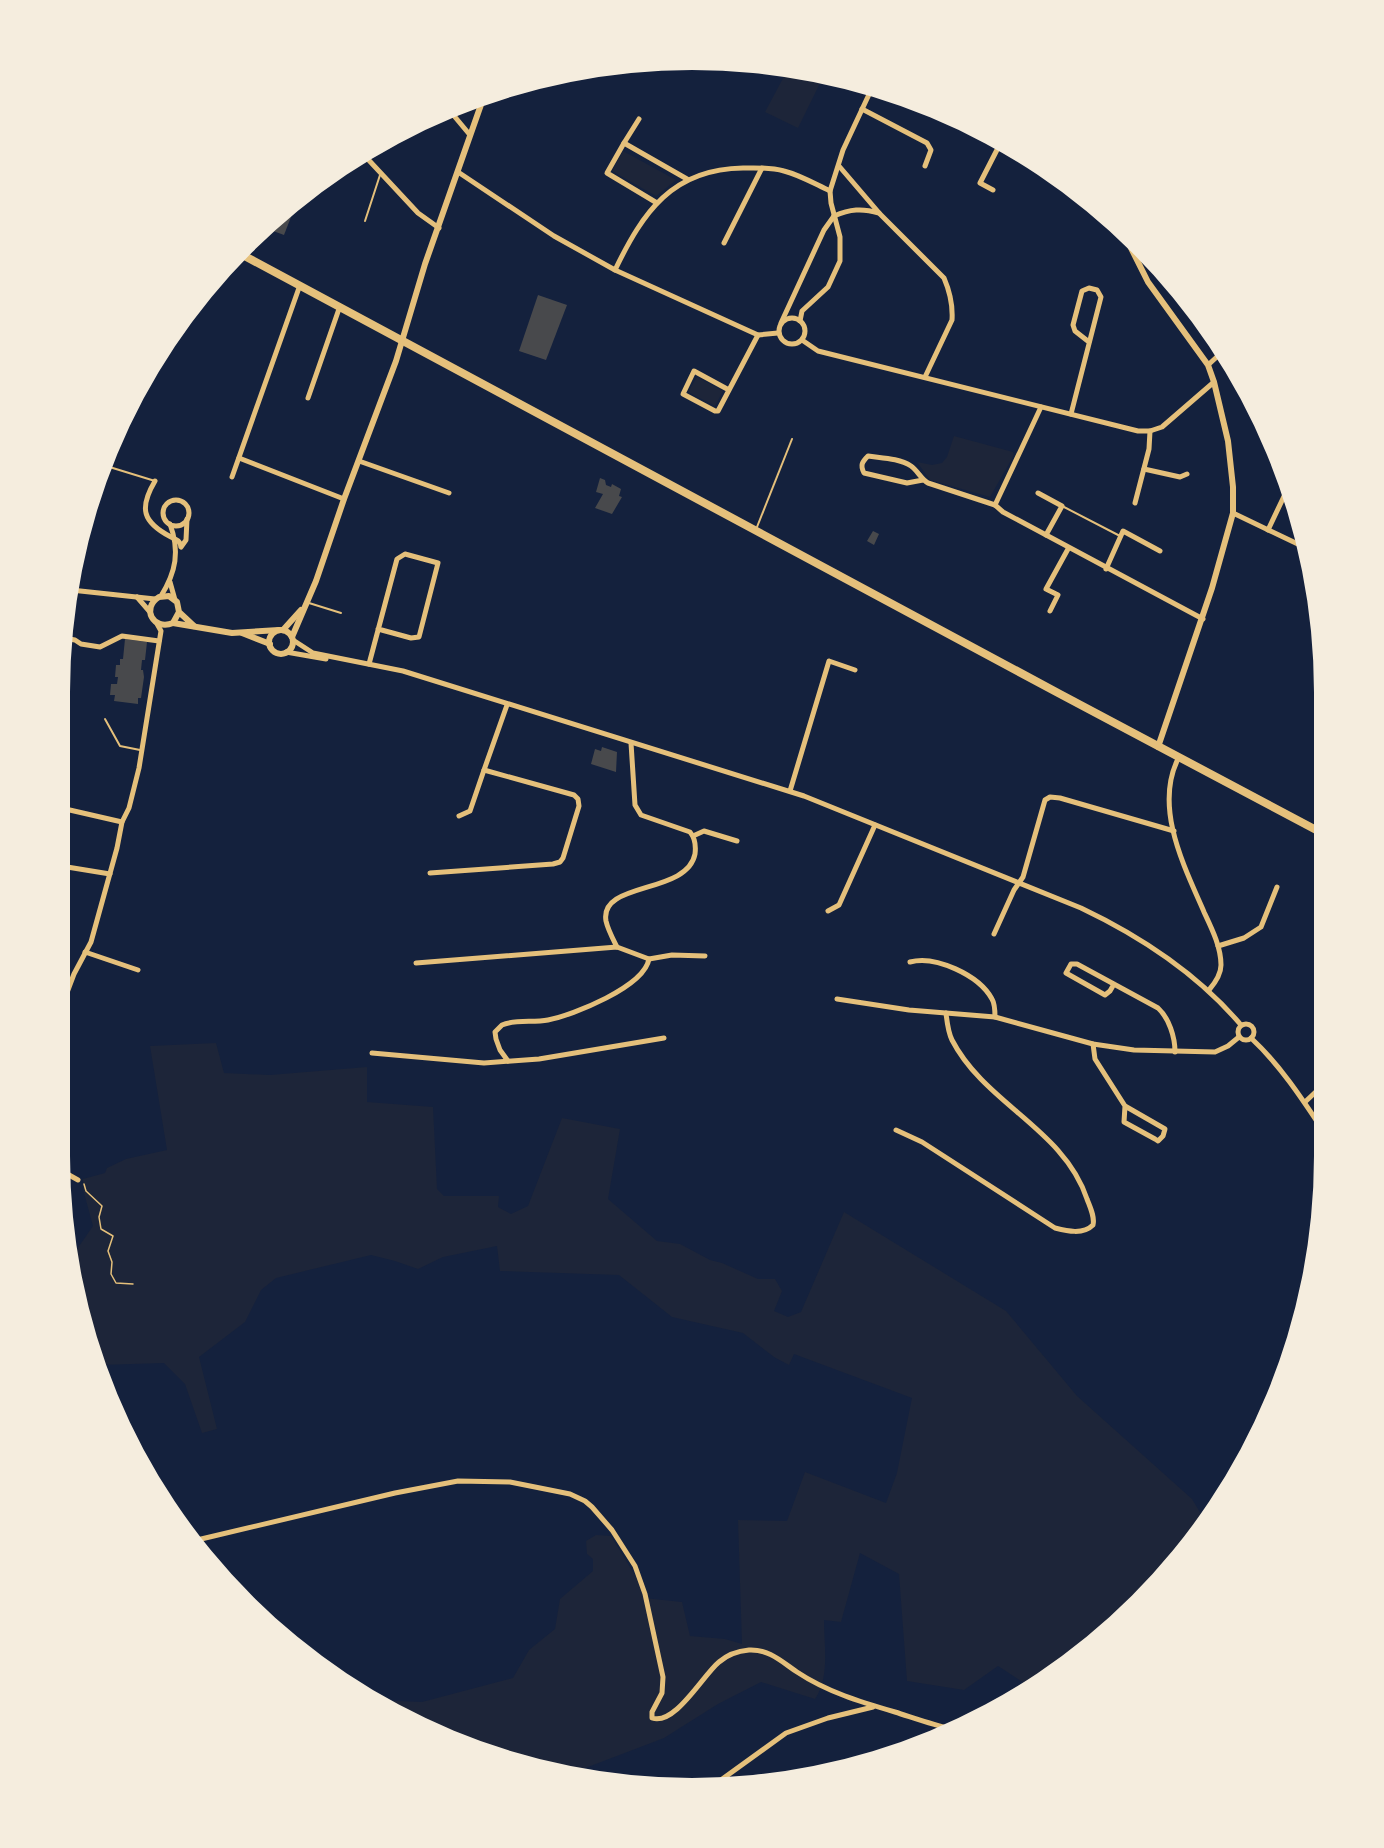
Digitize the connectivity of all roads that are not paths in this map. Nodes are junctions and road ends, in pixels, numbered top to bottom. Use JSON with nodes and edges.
{"nodes":[{"id":1,"x":868,"y":96,"type":"edge"},
{"id":2,"x":480,"y":108,"type":"edge"},
{"id":3,"x":862,"y":109,"type":"junction"},
{"id":4,"x":455,"y":117,"type":"edge"},
{"id":5,"x":639,"y":119,"type":"dead end"},
{"id":6,"x":470,"y":135,"type":"junction"},
{"id":7,"x":624,"y":143,"type":"junction"},
{"id":8,"x":997,"y":151,"type":"edge"},
{"id":9,"x":370,"y":161,"type":"edge"},
{"id":10,"x":839,"y":166,"type":"junction"},
{"id":11,"x":925,"y":166,"type":"dead end"},
{"id":12,"x":762,"y":168,"type":"junction"},
{"id":13,"x":381,"y":172,"type":"junction"},
{"id":14,"x":458,"y":172,"type":"junction"},
{"id":15,"x":687,"y":179,"type":"junction"},
{"id":16,"x":993,"y":190,"type":"dead end"},
{"id":17,"x":831,"y":191,"type":"junction"},
{"id":18,"x":657,"y":203,"type":"junction"},
{"id":19,"x":880,"y":214,"type":"junction"},
{"id":20,"x":834,"y":216,"type":"junction"},
{"id":21,"x":365,"y":221,"type":"dead end"},
{"id":22,"x":439,"y":228,"type":"junction"},
{"id":23,"x":724,"y":243,"type":"dead end"},
{"id":24,"x":248,"y":258,"type":"edge"},
{"id":25,"x":1136,"y":258,"type":"edge"},
{"id":26,"x":615,"y":270,"type":"junction"},
{"id":27,"x":300,"y":285,"type":"junction"},
{"id":28,"x":340,"y":306,"type":"junction"},
{"id":29,"x":800,"y":321,"type":"junction"},
{"id":30,"x":781,"y":323,"type":"junction"},
{"id":31,"x":778,"y":333,"type":"junction"},
{"id":32,"x":758,"y":335,"type":"junction"},
{"id":33,"x":402,"y":340,"type":"junction"},
{"id":34,"x":802,"y":340,"type":"junction"},
{"id":35,"x":1089,"y":342,"type":"junction"},
{"id":36,"x":1216,"y":358,"type":"edge"},
{"id":37,"x":1208,"y":365,"type":"junction"},
{"id":38,"x":925,"y":377,"type":"junction"},
{"id":39,"x":1214,"y":382,"type":"junction"},
{"id":40,"x":729,"y":390,"type":"junction"},
{"id":41,"x":308,"y":398,"type":"dead end"},
{"id":42,"x":1041,"y":407,"type":"junction"},
{"id":43,"x":1071,"y":414,"type":"junction"},
{"id":44,"x":1150,"y":431,"type":"junction"},
{"id":45,"x":792,"y":439,"type":"dead end"},
{"id":46,"x":238,"y":458,"type":"junction"},
{"id":47,"x":359,"y":461,"type":"junction"},
{"id":48,"x":113,"y":468,"type":"edge"},
{"id":49,"x":1144,"y":469,"type":"junction"},
{"id":50,"x":1187,"y":474,"type":"dead end"},
{"id":51,"x":232,"y":477,"type":"dead end"},
{"id":52,"x":923,"y":480,"type":"junction"},
{"id":53,"x":155,"y":481,"type":"joint"},
{"id":54,"x":448,"y":493,"type":"dead end"},
{"id":55,"x":1038,"y":494,"type":"dead end"},
{"id":56,"x":344,"y":499,"type":"junction"},
{"id":57,"x":1283,"y":499,"type":"edge"},
{"id":58,"x":1135,"y":503,"type":"dead end"},
{"id":59,"x":995,"y":505,"type":"junction"},
{"id":60,"x":1062,"y":506,"type":"junction"},
{"id":61,"x":1233,"y":513,"type":"junction"},
{"id":62,"x":187,"y":519,"type":"junction"},
{"id":63,"x":170,"y":524,"type":"junction"},
{"id":64,"x":756,"y":530,"type":"junction"},
{"id":65,"x":1268,"y":530,"type":"junction"},
{"id":66,"x":1122,"y":533,"type":"junction"},
{"id":67,"x":1046,"y":535,"type":"junction"},
{"id":68,"x":175,"y":538,"type":"junction"},
{"id":69,"x":1295,"y":543,"type":"edge"},
{"id":70,"x":179,"y":548,"type":"junction"},
{"id":71,"x":1068,"y":549,"type":"junction"},
{"id":72,"x":1160,"y":551,"type":"dead end"},
{"id":73,"x":1106,"y":568,"type":"junction"},
{"id":74,"x":170,"y":582,"type":"junction"},
{"id":75,"x":79,"y":591,"type":"edge"},
{"id":76,"x":136,"y":597,"type":"junction"},
{"id":77,"x":158,"y":598,"type":"junction"},
{"id":78,"x":175,"y":600,"type":"junction"},
{"id":79,"x":305,"y":604,"type":"junction"},
{"id":80,"x":1050,"y":611,"type":"dead end"},
{"id":81,"x":150,"y":612,"type":"junction"},
{"id":82,"x":179,"y":612,"type":"junction"},
{"id":83,"x":341,"y":613,"type":"dead end"},
{"id":84,"x":1203,"y":619,"type":"junction"},
{"id":85,"x":156,"y":622,"type":"junction"},
{"id":86,"x":171,"y":624,"type":"junction"},
{"id":87,"x":194,"y":626,"type":"junction"},
{"id":88,"x":281,"y":630,"type":"junction"},
{"id":89,"x":378,"y":630,"type":"junction"},
{"id":90,"x":161,"y":631,"type":"junction"},
{"id":91,"x":242,"y":632,"type":"junction"},
{"id":92,"x":292,"y":638,"type":"junction"},
{"id":93,"x":73,"y":640,"type":"edge"},
{"id":94,"x":159,"y":641,"type":"junction"},
{"id":95,"x":270,"y":644,"type":"junction"},
{"id":96,"x":286,"y":652,"type":"junction"},
{"id":97,"x":344,"y":660,"type":"junction"},
{"id":98,"x":369,"y":664,"type":"junction"},
{"id":99,"x":855,"y":670,"type":"dead end"},
{"id":100,"x":507,"y":705,"type":"junction"},
{"id":101,"x":105,"y":719,"type":"dead end"},
{"id":102,"x":631,"y":742,"type":"junction"},
{"id":103,"x":1158,"y":747,"type":"junction"},
{"id":104,"x":141,"y":751,"type":"junction"},
{"id":105,"x":1179,"y":757,"type":"junction"},
{"id":106,"x":484,"y":770,"type":"junction"},
{"id":107,"x":790,"y":791,"type":"junction"},
{"id":108,"x":70,"y":810,"type":"edge"},
{"id":109,"x":459,"y":816,"type":"dead end"},
{"id":110,"x":122,"y":822,"type":"junction"},
{"id":111,"x":875,"y":825,"type":"junction"},
{"id":112,"x":1314,"y":829,"type":"edge"},
{"id":113,"x":1174,"y":831,"type":"junction"},
{"id":114,"x":693,"y":836,"type":"junction"},
{"id":115,"x":737,"y":841,"type":"dead end"},
{"id":116,"x":70,"y":867,"type":"edge"},
{"id":117,"x":430,"y":873,"type":"dead end"},
{"id":118,"x":110,"y":874,"type":"junction"},
{"id":119,"x":1019,"y":884,"type":"junction"},
{"id":120,"x":1277,"y":887,"type":"dead end"},
{"id":121,"x":828,"y":912,"type":"dead end"},
{"id":122,"x":994,"y":934,"type":"dead end"},
{"id":123,"x":1218,"y":946,"type":"junction"},
{"id":124,"x":617,"y":947,"type":"junction"},
{"id":125,"x":85,"y":952,"type":"junction"},
{"id":126,"x":705,"y":956,"type":"dead end"},
{"id":127,"x":648,"y":960,"type":"junction"},
{"id":128,"x":909,"y":962,"type":"dead end"},
{"id":129,"x":416,"y":963,"type":"dead end"},
{"id":130,"x":138,"y":970,"type":"dead end"},
{"id":131,"x":1113,"y":984,"type":"junction"},
{"id":132,"x":70,"y":985,"type":"edge"},
{"id":133,"x":1209,"y":990,"type":"junction"},
{"id":134,"x":837,"y":999,"type":"dead end"},
{"id":135,"x":946,"y":1013,"type":"junction"},
{"id":136,"x":995,"y":1017,"type":"junction"},
{"id":137,"x":1241,"y":1025,"type":"junction"},
{"id":138,"x":1239,"y":1037,"type":"junction"},
{"id":139,"x":664,"y":1038,"type":"dead end"},
{"id":140,"x":1251,"y":1038,"type":"junction"},
{"id":141,"x":1093,"y":1044,"type":"junction"},
{"id":142,"x":1175,"y":1052,"type":"junction"},
{"id":143,"x":372,"y":1053,"type":"dead end"},
{"id":144,"x":508,"y":1061,"type":"junction"},
{"id":145,"x":1314,"y":1094,"type":"edge"},
{"id":146,"x":1305,"y":1102,"type":"junction"},
{"id":147,"x":1125,"y":1106,"type":"junction"},
{"id":148,"x":1314,"y":1116,"type":"edge"},
{"id":149,"x":896,"y":1130,"type":"dead end"},
{"id":150,"x":71,"y":1176,"type":"edge"},
{"id":151,"x":78,"y":1180,"type":"road end"},
{"id":152,"x":203,"y":1539,"type":"edge"},
{"id":153,"x":875,"y":1706,"type":"junction"},
{"id":154,"x":940,"y":1725,"type":"edge"},
{"id":155,"x":726,"y":1776,"type":"edge"}],
"edges":[{"from":1,"to":3,"type":"street"},
{"from":2,"to":6,"type":"street"},
{"from":3,"to":10,"type":"street"},
{"from":3,"to":11,"type":"street"},
{"from":4,"to":6,"type":"street"},
{"from":5,"to":7,"type":"street"},
{"from":6,"to":14,"type":"street"},
{"from":7,"to":15,"type":"street"},
{"from":7,"to":18,"type":"street"},
{"from":8,"to":16,"type":"street"},
{"from":9,"to":13,"type":"street"},
{"from":10,"to":17,"type":"street"},
{"from":10,"to":19,"type":"street"},
{"from":12,"to":15,"type":"street"},
{"from":12,"to":17,"type":"street"},
{"from":12,"to":23,"type":"street"},
{"from":13,"to":21,"type":"lane"},
{"from":13,"to":22,"type":"street"},
{"from":14,"to":22,"type":"street"},
{"from":14,"to":26,"type":"street"},
{"from":15,"to":18,"type":"street"},
{"from":17,"to":20,"type":"street"},
{"from":18,"to":26,"type":"street"},
{"from":19,"to":20,"type":"street"},
{"from":19,"to":38,"type":"street"},
{"from":20,"to":29,"type":"street"},
{"from":20,"to":30,"type":"street"},
{"from":22,"to":33,"type":"street"},
{"from":24,"to":27,"type":"main road"},
{"from":25,"to":37,"type":"street"},
{"from":26,"to":32,"type":"street"},
{"from":27,"to":28,"type":"main road"},
{"from":27,"to":46,"type":"street"},
{"from":28,"to":33,"type":"main road"},
{"from":28,"to":41,"type":"street"},
{"from":29,"to":30,"type":"street"},
{"from":29,"to":34,"type":"street"},
{"from":30,"to":31,"type":"street"},
{"from":31,"to":32,"type":"street"},
{"from":31,"to":34,"type":"street"},
{"from":32,"to":40,"type":"street"},
{"from":33,"to":47,"type":"street"},
{"from":33,"to":64,"type":"main road"},
{"from":34,"to":38,"type":"street"},
{"from":35,"to":35,"type":"street"},
{"from":35,"to":43,"type":"street"},
{"from":36,"to":37,"type":"street"},
{"from":37,"to":39,"type":"street"},
{"from":38,"to":42,"type":"street"},
{"from":39,"to":44,"type":"street"},
{"from":39,"to":61,"type":"street"},
{"from":40,"to":40,"type":"street"},
{"from":42,"to":43,"type":"street"},
{"from":42,"to":59,"type":"street"},
{"from":43,"to":44,"type":"street"},
{"from":44,"to":49,"type":"street"},
{"from":45,"to":64,"type":"lane"},
{"from":46,"to":51,"type":"street"},
{"from":46,"to":56,"type":"street"},
{"from":47,"to":54,"type":"street"},
{"from":47,"to":56,"type":"street"},
{"from":48,"to":53,"type":"lane"},
{"from":49,"to":50,"type":"street"},
{"from":49,"to":58,"type":"street"},
{"from":52,"to":52,"type":"street"},
{"from":52,"to":59,"type":"street"},
{"from":53,"to":68,"type":"street"},
{"from":55,"to":60,"type":"street"},
{"from":56,"to":79,"type":"street"},
{"from":57,"to":65,"type":"street"},
{"from":59,"to":67,"type":"street"},
{"from":60,"to":66,"type":"lane"},
{"from":60,"to":67,"type":"street"},
{"from":61,"to":65,"type":"street"},
{"from":61,"to":84,"type":"street"},
{"from":62,"to":63,"type":"street"},
{"from":62,"to":63,"type":"street"},
{"from":62,"to":70,"type":"street"},
{"from":63,"to":68,"type":"street"},
{"from":64,"to":103,"type":"main road"},
{"from":65,"to":69,"type":"street"},
{"from":66,"to":72,"type":"street"},
{"from":66,"to":73,"type":"street"},
{"from":67,"to":71,"type":"street"},
{"from":68,"to":70,"type":"street"},
{"from":70,"to":74,"type":"street"},
{"from":71,"to":73,"type":"street"},
{"from":71,"to":80,"type":"street"},
{"from":73,"to":84,"type":"street"},
{"from":74,"to":77,"type":"street"},
{"from":74,"to":78,"type":"street"},
{"from":75,"to":76,"type":"street"},
{"from":76,"to":77,"type":"street"},
{"from":76,"to":81,"type":"street"},
{"from":77,"to":78,"type":"street"},
{"from":77,"to":81,"type":"street"},
{"from":78,"to":82,"type":"street"},
{"from":79,"to":83,"type":"lane"},
{"from":79,"to":88,"type":"street"},
{"from":79,"to":92,"type":"street"},
{"from":81,"to":85,"type":"street"},
{"from":82,"to":86,"type":"street"},
{"from":82,"to":87,"type":"street"},
{"from":84,"to":103,"type":"street"},
{"from":85,"to":86,"type":"street"},
{"from":85,"to":90,"type":"street"},
{"from":86,"to":87,"type":"street"},
{"from":86,"to":90,"type":"street"},
{"from":87,"to":91,"type":"street"},
{"from":88,"to":91,"type":"street"},
{"from":88,"to":92,"type":"street"},
{"from":88,"to":95,"type":"street"},
{"from":89,"to":89,"type":"street"},
{"from":89,"to":98,"type":"street"},
{"from":90,"to":94,"type":"street"},
{"from":91,"to":95,"type":"street"},
{"from":92,"to":96,"type":"street"},
{"from":92,"to":97,"type":"street"},
{"from":93,"to":94,"type":"street"},
{"from":94,"to":104,"type":"street"},
{"from":95,"to":96,"type":"street"},
{"from":96,"to":97,"type":"street"},
{"from":97,"to":98,"type":"street"},
{"from":98,"to":100,"type":"street"},
{"from":99,"to":107,"type":"street"},
{"from":100,"to":102,"type":"street"},
{"from":100,"to":106,"type":"street"},
{"from":101,"to":104,"type":"lane"},
{"from":102,"to":107,"type":"street"},
{"from":102,"to":114,"type":"street"},
{"from":103,"to":105,"type":"main road"},
{"from":104,"to":110,"type":"street"},
{"from":105,"to":112,"type":"main road"},
{"from":105,"to":113,"type":"street"},
{"from":106,"to":109,"type":"street"},
{"from":106,"to":117,"type":"street"},
{"from":107,"to":111,"type":"street"},
{"from":108,"to":110,"type":"street"},
{"from":110,"to":118,"type":"street"},
{"from":111,"to":119,"type":"street"},
{"from":111,"to":121,"type":"street"},
{"from":113,"to":119,"type":"street"},
{"from":113,"to":123,"type":"street"},
{"from":114,"to":115,"type":"street"},
{"from":114,"to":124,"type":"street"},
{"from":116,"to":118,"type":"street"},
{"from":118,"to":125,"type":"street"},
{"from":119,"to":122,"type":"street"},
{"from":119,"to":133,"type":"street"},
{"from":120,"to":123,"type":"street"},
{"from":123,"to":133,"type":"street"},
{"from":124,"to":127,"type":"street"},
{"from":124,"to":129,"type":"street"},
{"from":125,"to":130,"type":"street"},
{"from":125,"to":132,"type":"street"},
{"from":126,"to":127,"type":"street"},
{"from":127,"to":144,"type":"street"},
{"from":128,"to":136,"type":"street"},
{"from":131,"to":131,"type":"street"},
{"from":131,"to":142,"type":"street"},
{"from":133,"to":137,"type":"street"},
{"from":134,"to":135,"type":"street"},
{"from":135,"to":136,"type":"street"},
{"from":135,"to":149,"type":"street"},
{"from":136,"to":141,"type":"street"},
{"from":137,"to":138,"type":"street"},
{"from":137,"to":140,"type":"street"},
{"from":138,"to":140,"type":"street"},
{"from":138,"to":142,"type":"street"},
{"from":139,"to":144,"type":"street"},
{"from":140,"to":146,"type":"street"},
{"from":141,"to":142,"type":"street"},
{"from":141,"to":147,"type":"street"},
{"from":143,"to":144,"type":"street"},
{"from":145,"to":146,"type":"street"},
{"from":146,"to":148,"type":"street"},
{"from":147,"to":147,"type":"street"},
{"from":150,"to":151,"type":"street"},
{"from":152,"to":153,"type":"street"},
{"from":153,"to":154,"type":"street"},
{"from":153,"to":155,"type":"street"}]}
